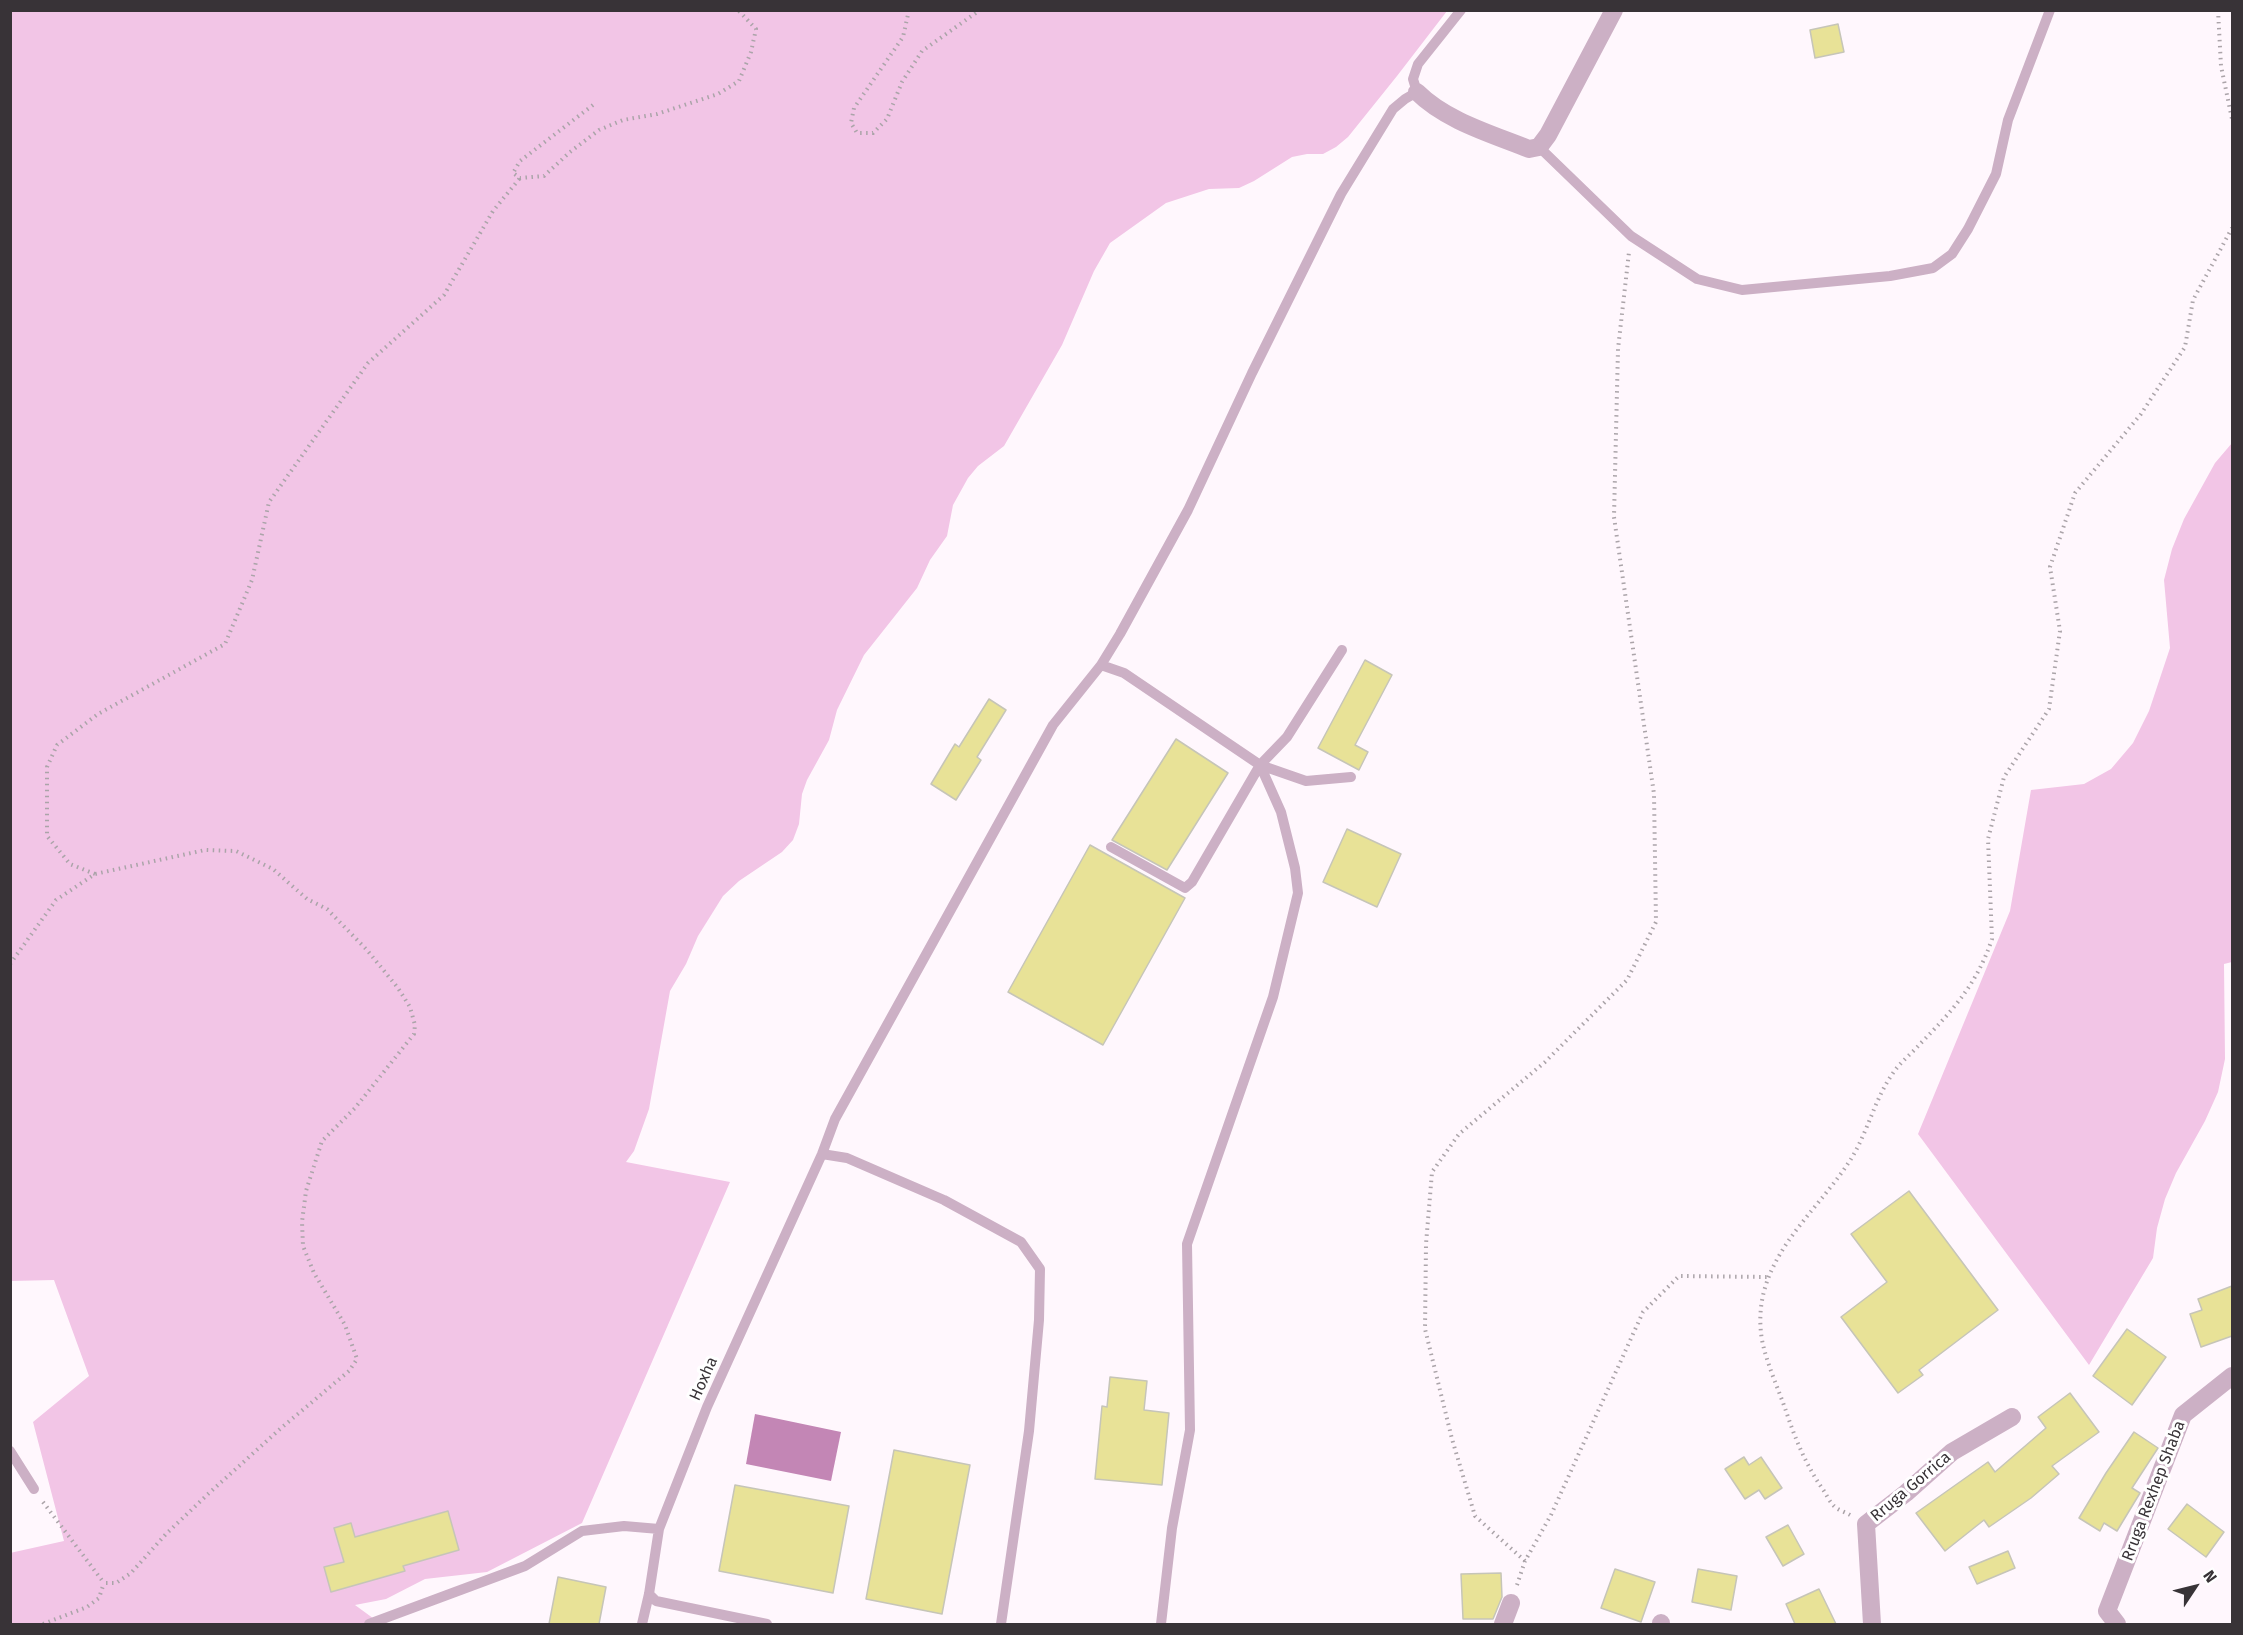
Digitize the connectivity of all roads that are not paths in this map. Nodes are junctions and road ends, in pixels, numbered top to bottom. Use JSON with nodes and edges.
{"nodes":[{"id":1,"x":1461,"y":10,"type":"edge"},
{"id":2,"x":1614,"y":10,"type":"edge"},
{"id":3,"x":2050,"y":10,"type":"edge"},
{"id":4,"x":1417,"y":92,"type":"junction"},
{"id":5,"x":1539,"y":147,"type":"junction"},
{"id":6,"x":1342,"y":650,"type":"dead end"},
{"id":7,"x":1101,"y":665,"type":"junction"},
{"id":8,"x":1260,"y":765,"type":"junction"},
{"id":9,"x":1352,"y":777,"type":"dead end"},
{"id":10,"x":1112,"y":847,"type":"dead end"},
{"id":11,"x":822,"y":1154,"type":"junction"},
{"id":12,"x":2232,"y":1376,"type":"edge"},
{"id":13,"x":2012,"y":1417,"type":"dead end"},
{"id":14,"x":10,"y":1451,"type":"edge"},
{"id":15,"x":34,"y":1489,"type":"road end"},
{"id":16,"x":659,"y":1529,"type":"junction"},
{"id":17,"x":651,"y":1600,"type":"junction"},
{"id":18,"x":1511,"y":1603,"type":"road end"},
{"id":19,"x":369,"y":1624,"type":"edge"},
{"id":20,"x":642,"y":1624,"type":"edge"},
{"id":21,"x":767,"y":1624,"type":"edge"},
{"id":22,"x":1001,"y":1624,"type":"edge"},
{"id":23,"x":1161,"y":1624,"type":"edge"},
{"id":24,"x":1503,"y":1624,"type":"edge"},
{"id":25,"x":1872,"y":1624,"type":"edge"},
{"id":26,"x":2117,"y":1624,"type":"edge"}],
"edges":[{"from":1,"to":4,"type":"lane"},
{"from":2,"to":5,"type":"street"},
{"from":3,"to":5,"type":"lane"},
{"from":4,"to":5,"type":"street"},
{"from":4,"to":7,"type":"lane","name":"Hoxha"},
{"from":6,"to":8,"type":"lane"},
{"from":7,"to":8,"type":"lane"},
{"from":7,"to":11,"type":"lane","name":"Hoxha"},
{"from":8,"to":9,"type":"lane"},
{"from":8,"to":10,"type":"lane"},
{"from":8,"to":23,"type":"lane"},
{"from":11,"to":16,"type":"lane","name":"Hoxha"},
{"from":11,"to":22,"type":"lane"},
{"from":12,"to":26,"type":"street","name":"Rruga Rexhep Shaba"},
{"from":13,"to":25,"type":"street","name":"Rruga Gorrica"},
{"from":14,"to":15,"type":"lane"},
{"from":16,"to":17,"type":"lane","name":"Hoxha"},
{"from":16,"to":19,"type":"lane"},
{"from":17,"to":20,"type":"lane","name":"Hoxha"},
{"from":17,"to":21,"type":"lane"},
{"from":18,"to":24,"type":"street"}]}
